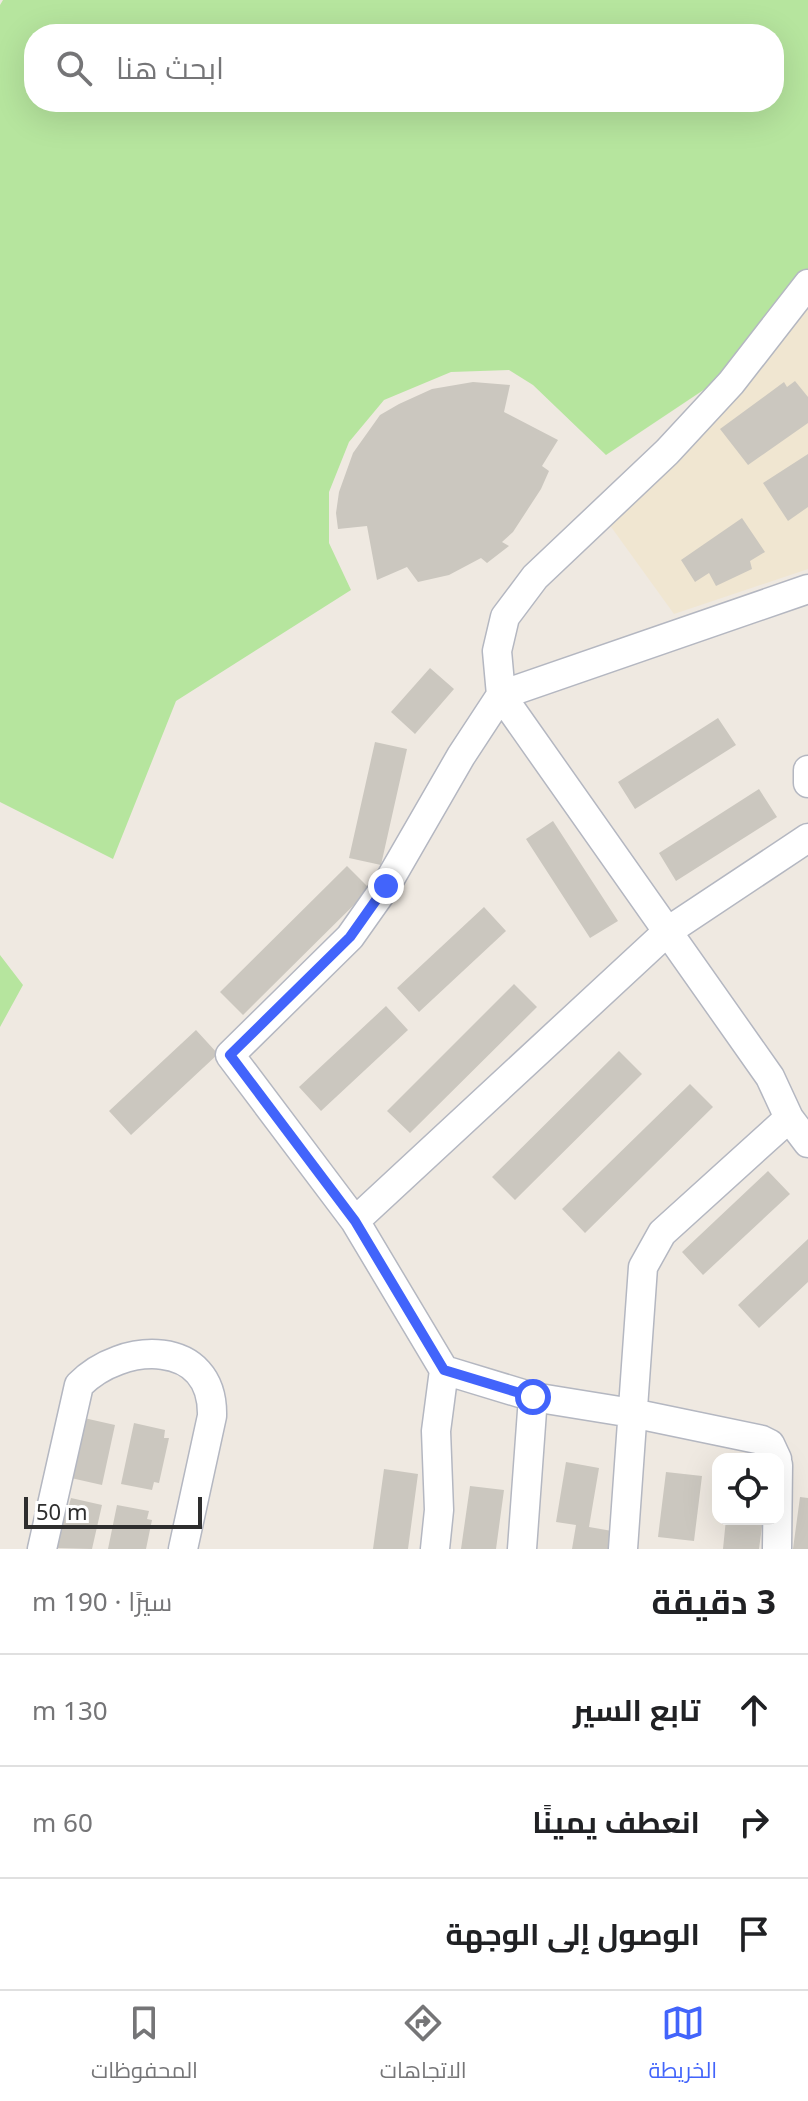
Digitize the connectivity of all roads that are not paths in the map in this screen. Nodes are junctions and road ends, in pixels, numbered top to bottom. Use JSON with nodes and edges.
{"nodes":[{"id":1,"x":808,"y":284,"type":"edge"},
{"id":2,"x":808,"y":589,"type":"edge"},
{"id":3,"x":501,"y":695,"type":"junction"},
{"id":4,"x":808,"y":770,"type":"edge"},
{"id":5,"x":808,"y":783,"type":"edge"},
{"id":6,"x":808,"y":838,"type":"edge"},
{"id":7,"x":668,"y":931,"type":"junction"},
{"id":8,"x":799,"y":1114,"type":"edge"},
{"id":9,"x":808,"y":1143,"type":"edge"},
{"id":10,"x":355,"y":1221,"type":"junction"},
{"id":11,"x":444,"y":1370,"type":"junction"},
{"id":12,"x":533,"y":1397,"type":"junction"},
{"id":13,"x":632,"y":1413,"type":"junction"},
{"id":14,"x":774,"y":1453,"type":"edge"},
{"id":15,"x":777,"y":1525,"type":"edge"},
{"id":16,"x":42,"y":1549,"type":"edge"},
{"id":17,"x":183,"y":1549,"type":"edge"},
{"id":18,"x":435,"y":1549,"type":"edge"},
{"id":19,"x":522,"y":1549,"type":"edge"},
{"id":20,"x":623,"y":1549,"type":"edge"},
{"id":21,"x":777,"y":1549,"type":"edge"}],
"edges":[{"from":1,"to":3,"type":"street"},
{"from":2,"to":3,"type":"street"},
{"from":3,"to":7,"type":"street"},
{"from":3,"to":10,"type":"street"},
{"from":4,"to":5,"type":"street"},
{"from":6,"to":7,"type":"street"},
{"from":7,"to":8,"type":"street"},
{"from":7,"to":10,"type":"street"},
{"from":8,"to":9,"type":"street"},
{"from":8,"to":13,"type":"street"},
{"from":10,"to":11,"type":"street"},
{"from":11,"to":12,"type":"street"},
{"from":11,"to":18,"type":"street"},
{"from":12,"to":13,"type":"street"},
{"from":12,"to":19,"type":"street"},
{"from":13,"to":14,"type":"street"},
{"from":13,"to":20,"type":"street"},
{"from":15,"to":21,"type":"street"},
{"from":16,"to":17,"type":"street"}]}
